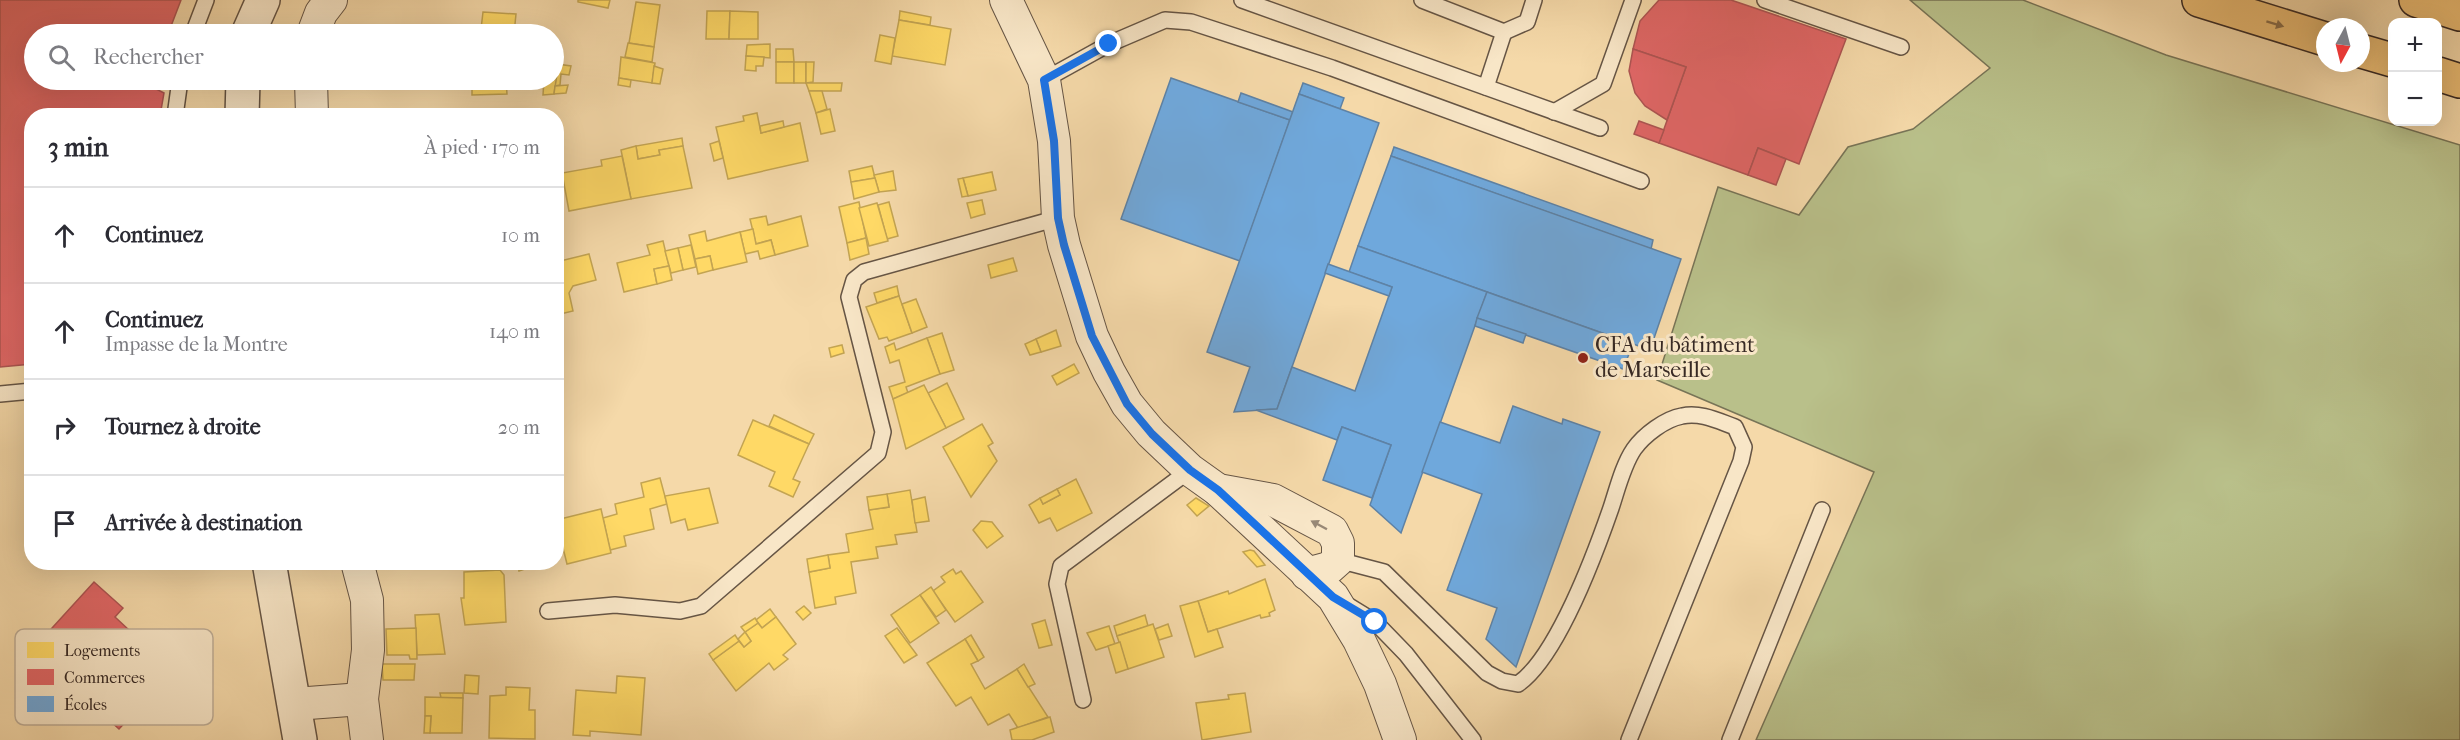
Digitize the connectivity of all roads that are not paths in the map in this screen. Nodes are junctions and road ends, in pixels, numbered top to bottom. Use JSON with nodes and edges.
{"nodes":[{"id":1,"x":206,"y":0,"type":"edge"},
{"id":2,"x":263,"y":0,"type":"edge"},
{"id":3,"x":331,"y":0,"type":"edge"},
{"id":4,"x":1006,"y":0,"type":"edge"},
{"id":5,"x":1242,"y":0,"type":"edge"},
{"id":6,"x":1422,"y":0,"type":"edge"},
{"id":7,"x":1534,"y":0,"type":"edge"},
{"id":8,"x":1633,"y":0,"type":"edge"},
{"id":9,"x":1765,"y":0,"type":"edge"},
{"id":10,"x":2199,"y":0,"type":"edge"},
{"id":11,"x":2416,"y":0,"type":"edge"},
{"id":12,"x":1280,"y":6,"type":"edge"},
{"id":13,"x":2460,"y":14,"type":"edge"},
{"id":14,"x":197,"y":24,"type":"edge"},
{"id":15,"x":252,"y":24,"type":"edge"},
{"id":16,"x":316,"y":24,"type":"edge"},
{"id":17,"x":1504,"y":32,"type":"junction"},
{"id":18,"x":2316,"y":36,"type":"edge"},
{"id":19,"x":1902,"y":47,"type":"dead end"},
{"id":20,"x":2370,"y":54,"type":"edge"},
{"id":21,"x":2388,"y":59,"type":"edge"},
{"id":22,"x":2442,"y":75,"type":"edge"},
{"id":23,"x":1044,"y":80,"type":"junction"},
{"id":24,"x":2460,"y":81,"type":"edge"},
{"id":25,"x":1486,"y":87,"type":"junction"},
{"id":26,"x":179,"y":90,"type":"edge"},
{"id":27,"x":243,"y":90,"type":"edge"},
{"id":28,"x":311,"y":90,"type":"edge"},
{"id":29,"x":176,"y":108,"type":"edge"},
{"id":30,"x":242,"y":108,"type":"edge"},
{"id":31,"x":312,"y":108,"type":"edge"},
{"id":32,"x":1554,"y":112,"type":"junction"},
{"id":33,"x":1600,"y":128,"type":"dead end"},
{"id":34,"x":1641,"y":181,"type":"dead end"},
{"id":35,"x":1058,"y":218,"type":"junction"},
{"id":36,"x":24,"y":392,"type":"edge"},
{"id":37,"x":0,"y":394,"type":"edge"},
{"id":38,"x":1190,"y":470,"type":"junction"},
{"id":39,"x":1218,"y":490,"type":"junction"},
{"id":40,"x":1822,"y":510,"type":"dead end"},
{"id":41,"x":1338,"y":560,"type":"junction"},
{"id":42,"x":270,"y":570,"type":"edge"},
{"id":43,"x":359,"y":570,"type":"edge"},
{"id":44,"x":1307,"y":574,"type":"junction"},
{"id":45,"x":1333,"y":597,"type":"junction"},
{"id":46,"x":548,"y":611,"type":"dead end"},
{"id":47,"x":362,"y":699,"type":"junction"},
{"id":48,"x":1083,"y":700,"type":"dead end"},
{"id":49,"x":295,"y":704,"type":"junction"},
{"id":50,"x":300,"y":740,"type":"edge"},
{"id":51,"x":367,"y":740,"type":"edge"},
{"id":52,"x":1400,"y":740,"type":"edge"},
{"id":53,"x":1473,"y":740,"type":"edge"},
{"id":54,"x":1629,"y":740,"type":"edge"},
{"id":55,"x":1730,"y":740,"type":"edge"}],
"edges":[{"from":1,"to":14,"type":"lane"},
{"from":2,"to":15,"type":"street"},
{"from":3,"to":16,"type":"street"},
{"from":4,"to":23,"type":"street"},
{"from":5,"to":12,"type":"lane"},
{"from":6,"to":17,"type":"lane"},
{"from":7,"to":17,"type":"lane"},
{"from":8,"to":32,"type":"lane"},
{"from":9,"to":19,"type":"lane"},
{"from":10,"to":18,"type":"highway","one_way":true},
{"from":11,"to":13,"type":"highway"},
{"from":12,"to":25,"type":"lane"},
{"from":17,"to":25,"type":"lane"},
{"from":20,"to":21,"type":"highway"},
{"from":22,"to":24,"type":"highway"},
{"from":23,"to":34,"type":"lane"},
{"from":23,"to":35,"type":"street"},
{"from":25,"to":32,"type":"lane"},
{"from":26,"to":29,"type":"lane"},
{"from":27,"to":30,"type":"street"},
{"from":28,"to":31,"type":"street"},
{"from":32,"to":33,"type":"lane"},
{"from":35,"to":38,"type":"street"},
{"from":35,"to":46,"type":"lane"},
{"from":36,"to":37,"type":"lane"},
{"from":38,"to":39,"type":"street"},
{"from":38,"to":48,"type":"lane"},
{"from":41,"to":39,"type":"street","one_way":true},
{"from":39,"to":44,"type":"street"},
{"from":40,"to":55,"type":"lane"},
{"from":41,"to":44,"type":"street"},
{"from":41,"to":54,"type":"lane"},
{"from":42,"to":49,"type":"street"},
{"from":43,"to":47,"type":"street"},
{"from":44,"to":45,"type":"street"},
{"from":45,"to":52,"type":"street"},
{"from":45,"to":53,"type":"lane"},
{"from":47,"to":49,"type":"street"},
{"from":47,"to":51,"type":"street"},
{"from":49,"to":50,"type":"street"}]}
